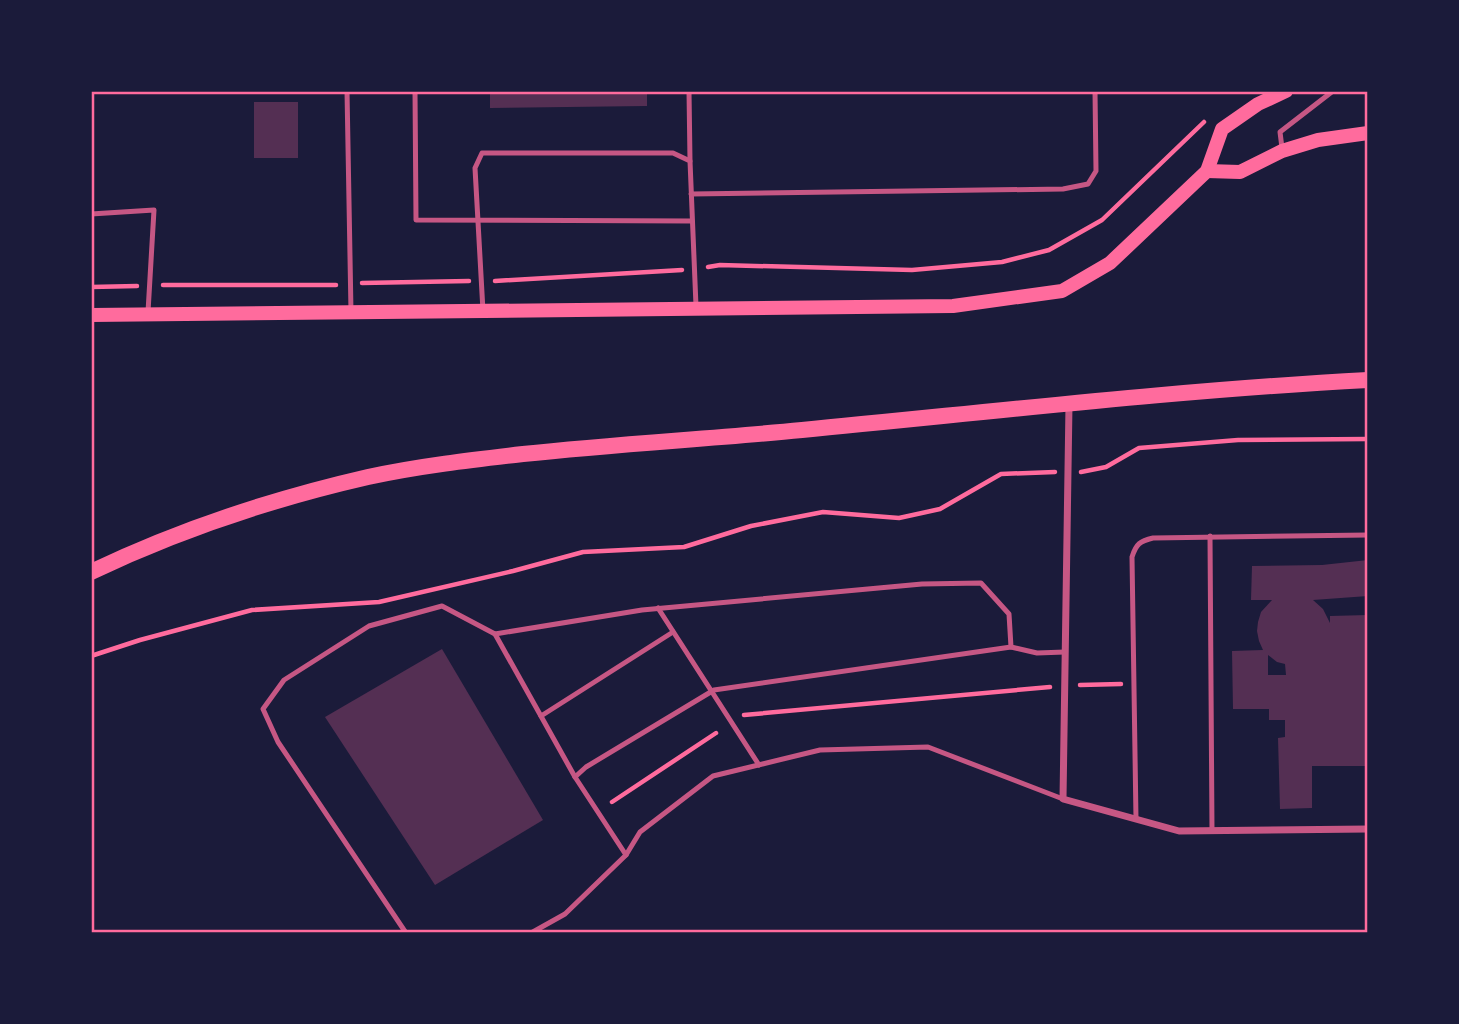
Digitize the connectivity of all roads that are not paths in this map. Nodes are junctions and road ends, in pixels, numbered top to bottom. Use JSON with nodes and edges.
{"nodes":[{"id":1,"x":347,"y":91,"type":"edge"},
{"id":2,"x":415,"y":91,"type":"edge"},
{"id":3,"x":689,"y":91,"type":"edge"},
{"id":4,"x":1095,"y":91,"type":"edge"},
{"id":5,"x":1286,"y":91,"type":"edge"},
{"id":6,"x":1333,"y":91,"type":"edge"},
{"id":7,"x":1368,"y":133,"type":"edge"},
{"id":8,"x":1282,"y":151,"type":"junction"},
{"id":9,"x":690,"y":160,"type":"junction"},
{"id":10,"x":1207,"y":170,"type":"junction"},
{"id":11,"x":691,"y":194,"type":"junction"},
{"id":12,"x":91,"y":214,"type":"edge"},
{"id":13,"x":478,"y":219,"type":"junction"},
{"id":14,"x":692,"y":221,"type":"junction"},
{"id":15,"x":696,"y":309,"type":"junction"},
{"id":16,"x":484,"y":311,"type":"junction"},
{"id":17,"x":351,"y":312,"type":"junction"},
{"id":18,"x":148,"y":314,"type":"junction"},
{"id":19,"x":91,"y":315,"type":"edge"},
{"id":20,"x":1368,"y":380,"type":"edge"},
{"id":21,"x":1069,"y":404,"type":"junction"},
{"id":22,"x":1368,"y":535,"type":"edge"},
{"id":23,"x":1210,"y":536,"type":"junction"},
{"id":24,"x":91,"y":572,"type":"edge"},
{"id":25,"x":657,"y":608,"type":"junction"},
{"id":26,"x":673,"y":632,"type":"junction"},
{"id":27,"x":495,"y":634,"type":"junction"},
{"id":28,"x":1011,"y":647,"type":"junction"},
{"id":29,"x":1065,"y":652,"type":"junction"},
{"id":30,"x":711,"y":691,"type":"junction"},
{"id":31,"x":541,"y":716,"type":"junction"},
{"id":32,"x":759,"y":765,"type":"junction"},
{"id":33,"x":575,"y":777,"type":"junction"},
{"id":34,"x":1063,"y":799,"type":"junction"},
{"id":35,"x":1136,"y":819,"type":"junction"},
{"id":36,"x":1368,"y":829,"type":"edge"},
{"id":37,"x":1212,"y":831,"type":"junction"},
{"id":38,"x":626,"y":855,"type":"junction"},
{"id":39,"x":406,"y":933,"type":"edge"},
{"id":40,"x":531,"y":933,"type":"edge"}],
"edges":[{"from":1,"to":17,"type":"lane"},
{"from":2,"to":13,"type":"lane"},
{"from":3,"to":9,"type":"lane"},
{"from":4,"to":11,"type":"lane"},
{"from":5,"to":10,"type":"main road"},
{"from":6,"to":8,"type":"lane"},
{"from":7,"to":8,"type":"main road"},
{"from":8,"to":10,"type":"main road"},
{"from":9,"to":11,"type":"lane"},
{"from":9,"to":13,"type":"lane"},
{"from":10,"to":15,"type":"main road"},
{"from":11,"to":14,"type":"lane"},
{"from":12,"to":18,"type":"lane"},
{"from":13,"to":14,"type":"lane"},
{"from":13,"to":16,"type":"lane"},
{"from":14,"to":15,"type":"lane"},
{"from":15,"to":16,"type":"main road"},
{"from":16,"to":17,"type":"main road"},
{"from":17,"to":18,"type":"main road"},
{"from":18,"to":19,"type":"main road"},
{"from":20,"to":21,"type":"main road"},
{"from":21,"to":24,"type":"main road"},
{"from":21,"to":29,"type":"street"},
{"from":22,"to":23,"type":"lane"},
{"from":23,"to":35,"type":"lane"},
{"from":23,"to":37,"type":"lane"},
{"from":25,"to":26,"type":"lane"},
{"from":25,"to":27,"type":"lane"},
{"from":25,"to":28,"type":"lane"},
{"from":26,"to":30,"type":"lane"},
{"from":26,"to":31,"type":"lane"},
{"from":27,"to":31,"type":"lane"},
{"from":27,"to":39,"type":"lane"},
{"from":28,"to":29,"type":"lane"},
{"from":28,"to":30,"type":"lane"},
{"from":29,"to":34,"type":"street"},
{"from":30,"to":32,"type":"lane"},
{"from":30,"to":33,"type":"lane"},
{"from":31,"to":33,"type":"lane"},
{"from":32,"to":34,"type":"lane"},
{"from":32,"to":38,"type":"lane"},
{"from":33,"to":38,"type":"lane"},
{"from":34,"to":35,"type":"street"},
{"from":35,"to":37,"type":"street"},
{"from":36,"to":37,"type":"street"},
{"from":38,"to":40,"type":"lane"}]}
